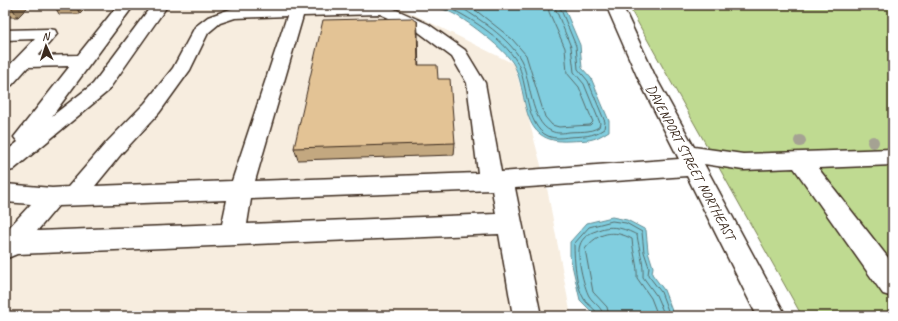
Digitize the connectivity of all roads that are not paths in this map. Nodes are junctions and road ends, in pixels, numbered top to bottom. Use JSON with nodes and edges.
{"nodes":[{"id":1,"x":126,"y":5,"type":"edge"},
{"id":2,"x":160,"y":5,"type":"edge"},
{"id":3,"x":614,"y":6,"type":"edge"},
{"id":4,"x":296,"y":12,"type":"junction"},
{"id":5,"x":5,"y":35,"type":"edge"},
{"id":6,"x":85,"y":60,"type":"junction"},
{"id":7,"x":23,"y":62,"type":"junction"},
{"id":8,"x":5,"y":81,"type":"edge"},
{"id":9,"x":690,"y":161,"type":"junction"},
{"id":10,"x":801,"y":161,"type":"junction"},
{"id":11,"x":890,"y":161,"type":"edge"},
{"id":12,"x":6,"y":163,"type":"edge"},
{"id":13,"x":497,"y":181,"type":"junction"},
{"id":14,"x":241,"y":190,"type":"junction"},
{"id":15,"x":5,"y":193,"type":"edge"},
{"id":16,"x":63,"y":196,"type":"junction"},
{"id":17,"x":509,"y":224,"type":"junction"},
{"id":18,"x":232,"y":235,"type":"junction"},
{"id":19,"x":8,"y":245,"type":"edge"},
{"id":20,"x":893,"y":285,"type":"edge"},
{"id":21,"x":527,"y":316,"type":"edge"},
{"id":22,"x":772,"y":316,"type":"edge"}],
"edges":[{"from":1,"to":6,"type":"street"},
{"from":2,"to":12,"type":"street"},
{"from":3,"to":9,"type":"street","name":"DAVENPORT STREET NORTHEAST"},
{"from":4,"to":13,"type":"street"},
{"from":4,"to":14,"type":"street"},
{"from":4,"to":16,"type":"street"},
{"from":5,"to":7,"type":"street"},
{"from":6,"to":7,"type":"street"},
{"from":6,"to":12,"type":"street"},
{"from":7,"to":8,"type":"street"},
{"from":9,"to":10,"type":"street"},
{"from":9,"to":13,"type":"street"},
{"from":9,"to":22,"type":"street","name":"DAVENPORT STREET NORTHEAST"},
{"from":10,"to":11,"type":"street"},
{"from":10,"to":20,"type":"street"},
{"from":13,"to":14,"type":"street"},
{"from":13,"to":17,"type":"street"},
{"from":14,"to":16,"type":"street"},
{"from":14,"to":18,"type":"street"},
{"from":15,"to":16,"type":"street"},
{"from":16,"to":19,"type":"street"},
{"from":17,"to":18,"type":"street"},
{"from":17,"to":21,"type":"street"},
{"from":18,"to":19,"type":"street"}]}
